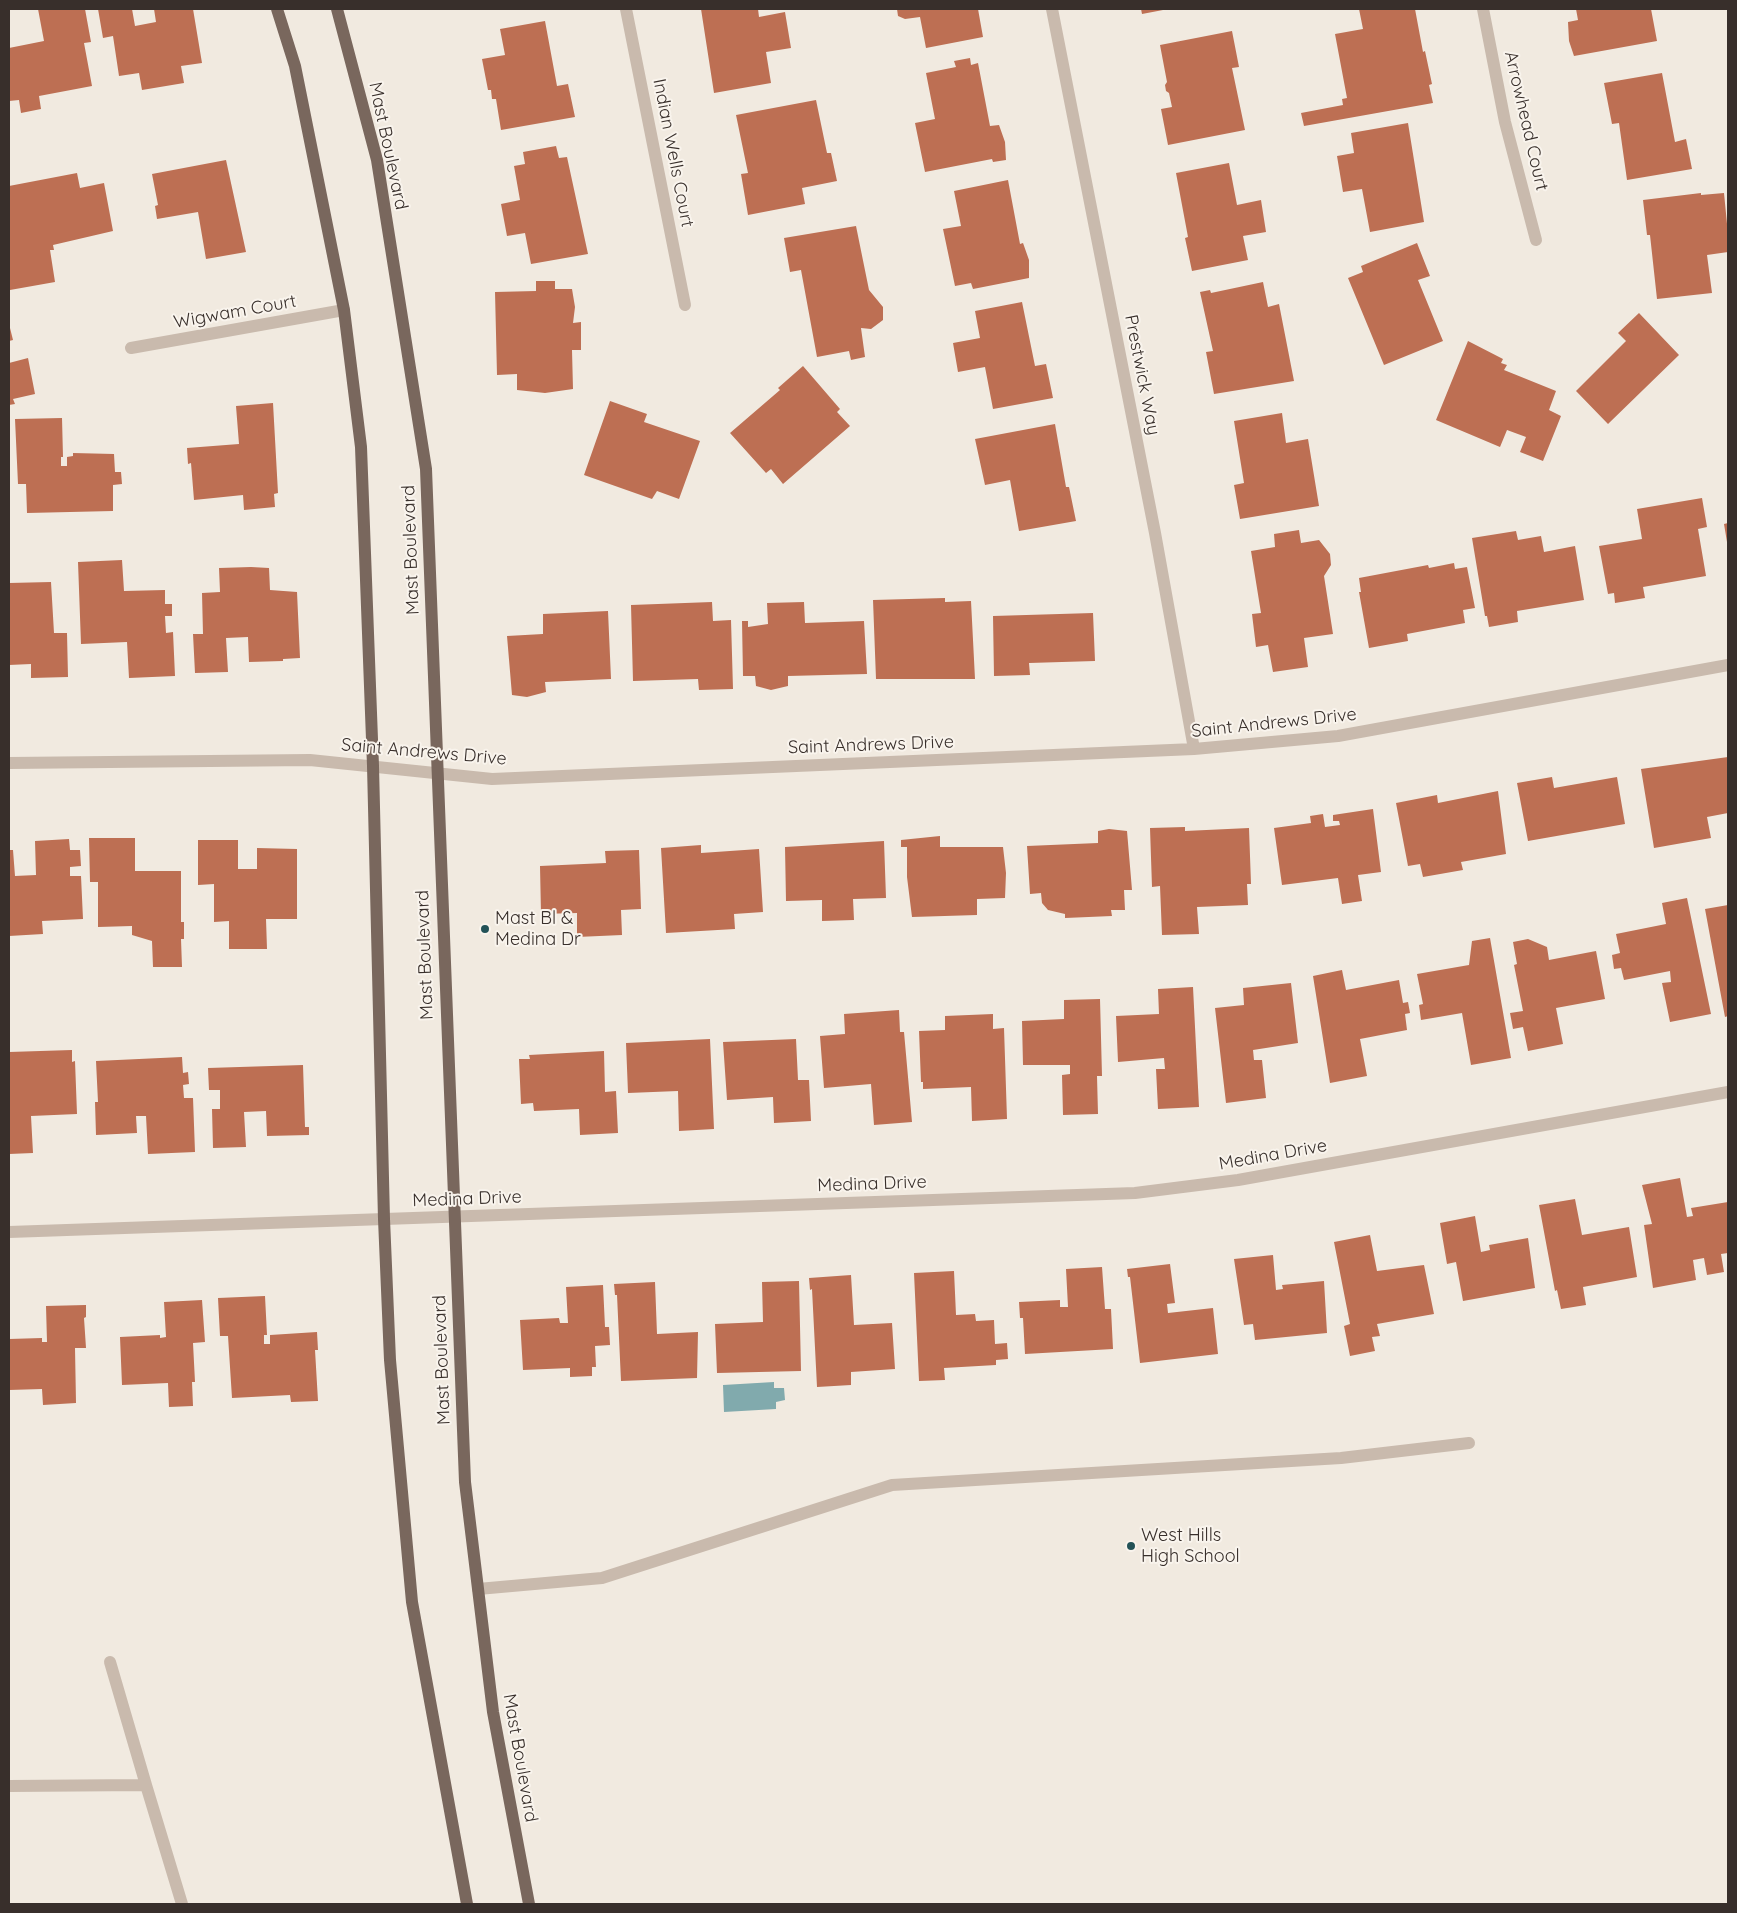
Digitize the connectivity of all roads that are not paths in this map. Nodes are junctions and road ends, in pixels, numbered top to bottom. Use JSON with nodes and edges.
{"nodes":[{"id":1,"x":278,"y":9,"type":"edge"},
{"id":2,"x":337,"y":9,"type":"edge"},
{"id":3,"x":626,"y":9,"type":"edge"},
{"id":4,"x":1052,"y":9,"type":"edge"},
{"id":5,"x":1483,"y":9,"type":"edge"},
{"id":6,"x":1536,"y":240,"type":"dead end"},
{"id":7,"x":685,"y":305,"type":"dead end"},
{"id":8,"x":344,"y":310,"type":"junction"},
{"id":9,"x":131,"y":348,"type":"dead end"},
{"id":10,"x":1728,"y":665,"type":"edge"},
{"id":11,"x":1194,"y":749,"type":"junction"},
{"id":12,"x":9,"y":763,"type":"edge"},
{"id":13,"x":373,"y":766,"type":"junction"},
{"id":14,"x":436,"y":775,"type":"junction"},
{"id":15,"x":1728,"y":1092,"type":"edge"},
{"id":16,"x":453,"y":1216,"type":"junction"},
{"id":17,"x":384,"y":1219,"type":"junction"},
{"id":18,"x":9,"y":1232,"type":"edge"},
{"id":19,"x":1469,"y":1443,"type":"dead end"},
{"id":20,"x":478,"y":1589,"type":"junction"},
{"id":21,"x":110,"y":1662,"type":"dead end"},
{"id":22,"x":146,"y":1785,"type":"junction"},
{"id":23,"x":9,"y":1786,"type":"edge"},
{"id":24,"x":182,"y":1904,"type":"edge"},
{"id":25,"x":467,"y":1904,"type":"edge"},
{"id":26,"x":529,"y":1904,"type":"edge"}],
"edges":[{"from":1,"to":8,"type":"main road"},
{"from":2,"to":14,"type":"main road","name":"Mast Boulevard"},
{"from":3,"to":7,"type":"street","name":"Indian Wells Court"},
{"from":4,"to":11,"type":"street","name":"Prestwick Way"},
{"from":5,"to":6,"type":"street","name":"Arrowhead Court"},
{"from":8,"to":9,"type":"street","name":"Wigwam Court"},
{"from":8,"to":13,"type":"main road"},
{"from":10,"to":11,"type":"street","name":"Saint Andrews Drive"},
{"from":11,"to":14,"type":"street","name":"Saint Andrews Drive"},
{"from":12,"to":13,"type":"street","name":"Saint Andrews Drive"},
{"from":13,"to":14,"type":"street","name":"Saint Andrews Drive"},
{"from":13,"to":17,"type":"main road"},
{"from":14,"to":16,"type":"main road","name":"Mast Boulevard"},
{"from":15,"to":16,"type":"street","name":"Medina Drive"},
{"from":16,"to":17,"type":"street","name":"Medina Drive"},
{"from":16,"to":20,"type":"main road","name":"Mast Boulevard"},
{"from":17,"to":18,"type":"street","name":"Medina Drive"},
{"from":17,"to":25,"type":"main road"},
{"from":19,"to":20,"type":"street"},
{"from":20,"to":26,"type":"main road","name":"Mast Boulevard"},
{"from":21,"to":22,"type":"street"},
{"from":22,"to":23,"type":"street"},
{"from":22,"to":24,"type":"street"}]}
